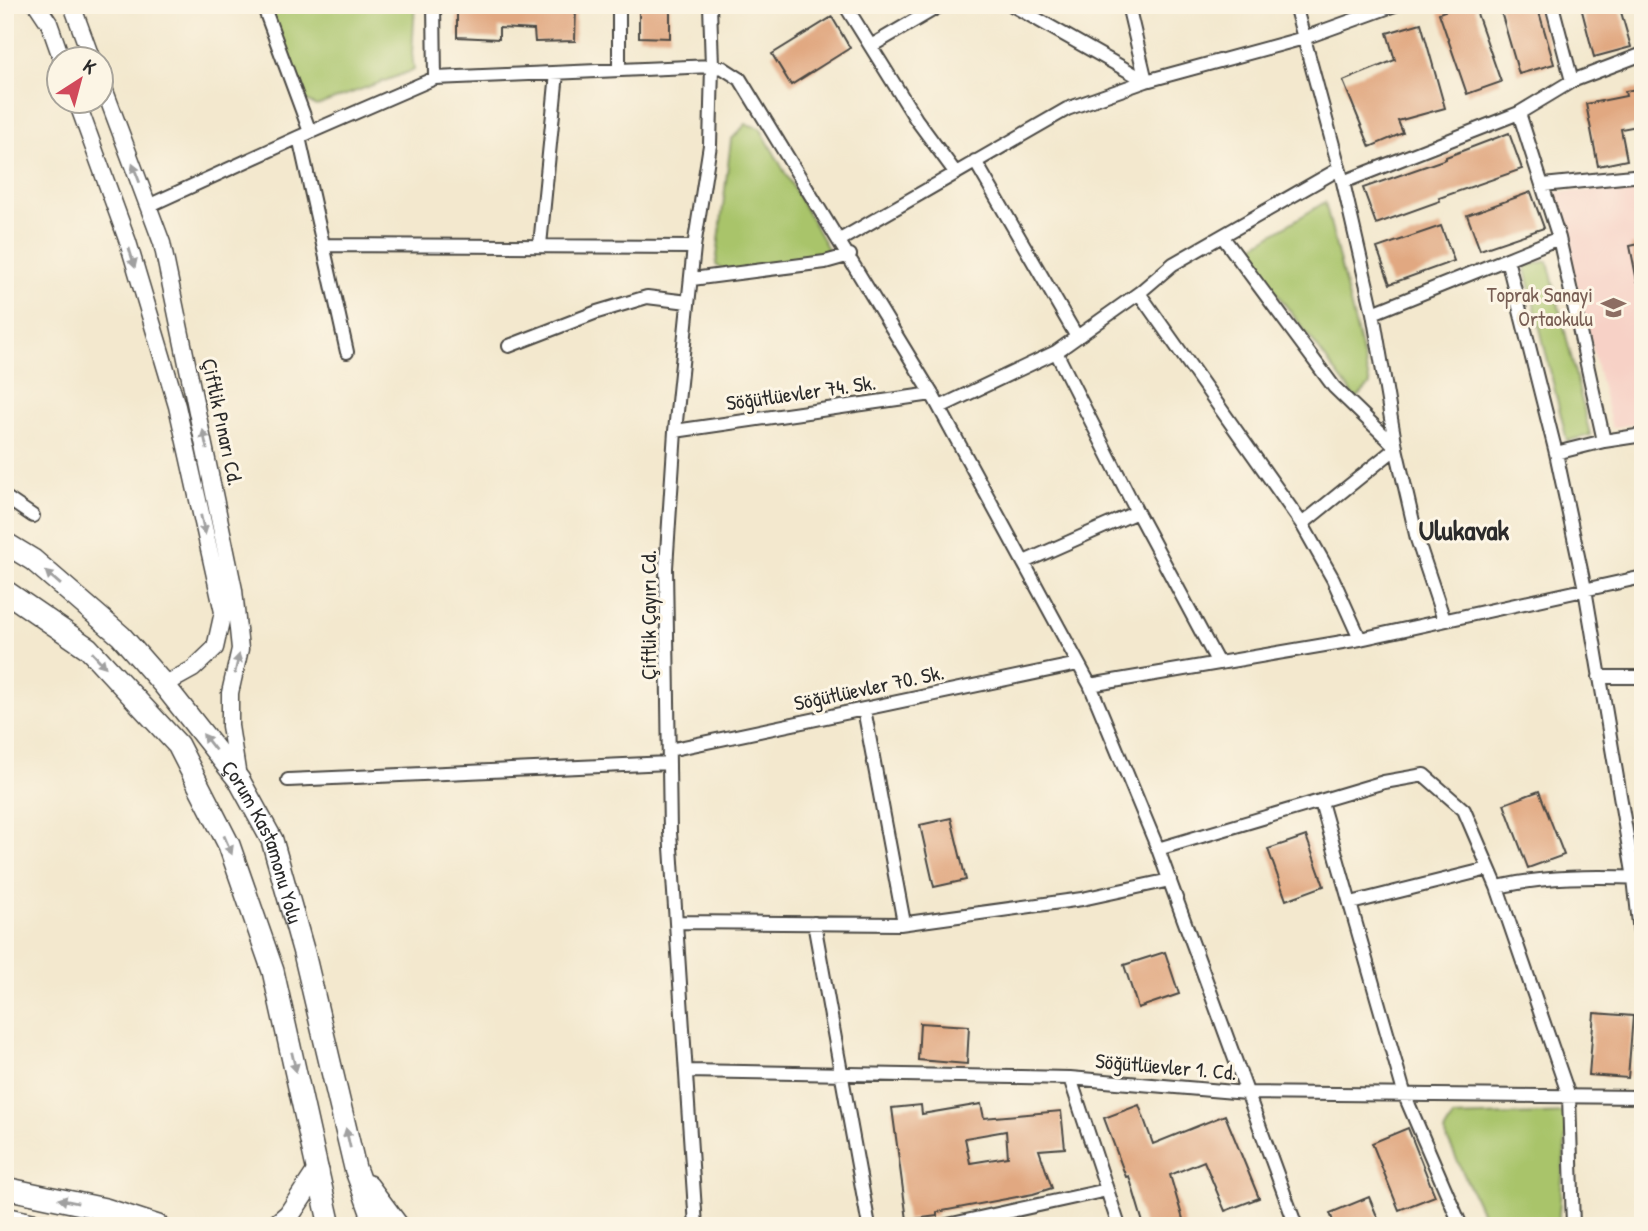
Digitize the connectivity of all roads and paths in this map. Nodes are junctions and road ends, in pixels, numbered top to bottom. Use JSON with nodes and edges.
{"nodes":[{"id":1,"x":37,"y":5,"type":"edge"},
{"id":2,"x":72,"y":5,"type":"edge"},
{"id":3,"x":262,"y":5,"type":"edge"},
{"id":4,"x":434,"y":5,"type":"edge"},
{"id":5,"x":619,"y":5,"type":"edge"},
{"id":6,"x":710,"y":5,"type":"edge"},
{"id":7,"x":845,"y":5,"type":"edge"},
{"id":8,"x":941,"y":5,"type":"edge"},
{"id":9,"x":1012,"y":5,"type":"edge"},
{"id":10,"x":1039,"y":5,"type":"edge"},
{"id":11,"x":1128,"y":5,"type":"edge"},
{"id":12,"x":1295,"y":5,"type":"edge"},
{"id":13,"x":1395,"y":5,"type":"edge"},
{"id":14,"x":1552,"y":5,"type":"edge"},
{"id":15,"x":1043,"y":22,"type":"junction"},
{"id":16,"x":1304,"y":38,"type":"junction"},
{"id":17,"x":57,"y":46,"type":"edge"},
{"id":18,"x":87,"y":46,"type":"edge"},
{"id":19,"x":871,"y":46,"type":"junction"},
{"id":20,"x":1643,"y":54,"type":"edge"},
{"id":21,"x":712,"y":66,"type":"junction"},
{"id":22,"x":619,"y":70,"type":"junction"},
{"id":23,"x":557,"y":73,"type":"junction"},
{"id":24,"x":435,"y":78,"type":"junction"},
{"id":25,"x":1146,"y":81,"type":"junction"},
{"id":26,"x":1572,"y":81,"type":"junction"},
{"id":27,"x":1519,"y":113,"type":"junction"},
{"id":28,"x":82,"y":116,"type":"edge"},
{"id":29,"x":114,"y":116,"type":"edge"},
{"id":30,"x":304,"y":134,"type":"junction"},
{"id":31,"x":975,"y":161,"type":"junction"},
{"id":32,"x":955,"y":172,"type":"junction"},
{"id":33,"x":1643,"y":175,"type":"edge"},
{"id":34,"x":1341,"y":176,"type":"junction"},
{"id":35,"x":1543,"y":185,"type":"junction"},
{"id":36,"x":148,"y":206,"type":"junction"},
{"id":37,"x":1222,"y":236,"type":"junction"},
{"id":38,"x":1559,"y":238,"type":"junction"},
{"id":39,"x":840,"y":240,"type":"junction"},
{"id":40,"x":323,"y":245,"type":"junction"},
{"id":41,"x":540,"y":245,"type":"junction"},
{"id":42,"x":694,"y":247,"type":"junction"},
{"id":43,"x":850,"y":255,"type":"junction"},
{"id":44,"x":1507,"y":259,"type":"junction"},
{"id":45,"x":692,"y":279,"type":"junction"},
{"id":46,"x":1139,"y":293,"type":"junction"},
{"id":47,"x":688,"y":302,"type":"junction"},
{"id":48,"x":1373,"y":313,"type":"junction"},
{"id":49,"x":1077,"y":337,"type":"junction"},
{"id":50,"x":509,"y":346,"type":"dead end"},
{"id":51,"x":347,"y":352,"type":"dead end"},
{"id":52,"x":1056,"y":352,"type":"junction"},
{"id":53,"x":932,"y":394,"type":"junction"},
{"id":54,"x":940,"y":407,"type":"junction"},
{"id":55,"x":675,"y":431,"type":"junction"},
{"id":56,"x":1643,"y":435,"type":"edge"},
{"id":57,"x":1604,"y":441,"type":"junction"},
{"id":58,"x":1396,"y":448,"type":"junction"},
{"id":59,"x":1556,"y":453,"type":"junction"},
{"id":60,"x":5,"y":497,"type":"edge"},
{"id":61,"x":1137,"y":512,"type":"junction"},
{"id":62,"x":33,"y":516,"type":"dead end"},
{"id":63,"x":1302,"y":524,"type":"junction"},
{"id":64,"x":5,"y":543,"type":"edge"},
{"id":65,"x":1024,"y":562,"type":"junction"},
{"id":66,"x":1643,"y":577,"type":"edge"},
{"id":67,"x":1585,"y":589,"type":"junction"},
{"id":68,"x":10,"y":595,"type":"edge"},
{"id":69,"x":1444,"y":620,"type":"junction"},
{"id":70,"x":1360,"y":639,"type":"junction"},
{"id":71,"x":1218,"y":663,"type":"junction"},
{"id":72,"x":1078,"y":664,"type":"junction"},
{"id":73,"x":1599,"y":677,"type":"junction"},
{"id":74,"x":1643,"y":677,"type":"edge"},
{"id":75,"x":164,"y":685,"type":"junction"},
{"id":76,"x":1090,"y":685,"type":"junction"},
{"id":77,"x":864,"y":709,"type":"junction"},
{"id":78,"x":669,"y":756,"type":"junction"},
{"id":79,"x":239,"y":780,"type":"junction"},
{"id":80,"x":288,"y":780,"type":"dead end"},
{"id":81,"x":1321,"y":802,"type":"junction"},
{"id":82,"x":1158,"y":849,"type":"junction"},
{"id":83,"x":1488,"y":869,"type":"junction"},
{"id":84,"x":1638,"y":878,"type":"edge"},
{"id":85,"x":1170,"y":880,"type":"junction"},
{"id":86,"x":1497,"y":887,"type":"junction"},
{"id":87,"x":1351,"y":903,"type":"junction"},
{"id":88,"x":676,"y":922,"type":"junction"},
{"id":89,"x":814,"y":923,"type":"junction"},
{"id":90,"x":904,"y":923,"type":"junction"},
{"id":91,"x":1643,"y":961,"type":"edge"},
{"id":92,"x":686,"y":1071,"type":"junction"},
{"id":93,"x":842,"y":1073,"type":"junction"},
{"id":94,"x":1070,"y":1078,"type":"junction"},
{"id":95,"x":1246,"y":1093,"type":"junction"},
{"id":96,"x":1405,"y":1096,"type":"junction"},
{"id":97,"x":1569,"y":1096,"type":"junction"},
{"id":98,"x":1643,"y":1097,"type":"edge"},
{"id":99,"x":355,"y":1168,"type":"junction"},
{"id":100,"x":318,"y":1171,"type":"junction"},
{"id":101,"x":5,"y":1188,"type":"edge"},
{"id":102,"x":1107,"y":1190,"type":"junction"},
{"id":103,"x":5,"y":1218,"type":"edge"},
{"id":104,"x":966,"y":1223,"type":"edge"},
{"id":105,"x":41,"y":1226,"type":"edge"},
{"id":106,"x":158,"y":1226,"type":"edge"},
{"id":107,"x":276,"y":1226,"type":"edge"},
{"id":108,"x":330,"y":1226,"type":"edge"},
{"id":109,"x":376,"y":1226,"type":"edge"},
{"id":110,"x":398,"y":1226,"type":"edge"},
{"id":111,"x":696,"y":1226,"type":"edge"},
{"id":112,"x":869,"y":1226,"type":"edge"},
{"id":113,"x":943,"y":1226,"type":"edge"},
{"id":114,"x":1119,"y":1226,"type":"edge"},
{"id":115,"x":1296,"y":1226,"type":"edge"},
{"id":116,"x":1461,"y":1226,"type":"edge"},
{"id":117,"x":1573,"y":1226,"type":"edge"}],
"edges":[{"from":1,"to":17,"type":"street"},
{"from":2,"to":18,"type":"street"},
{"from":3,"to":30,"type":"street"},
{"from":4,"to":24,"type":"street"},
{"from":5,"to":22,"type":"street"},
{"from":6,"to":21,"type":"street","name":"Çiftlik Çayırı Cd."},
{"from":7,"to":19,"type":"street"},
{"from":8,"to":19,"type":"street"},
{"from":9,"to":15,"type":"street"},
{"from":10,"to":15,"type":"street"},
{"from":11,"to":25,"type":"street"},
{"from":12,"to":16,"type":"street"},
{"from":13,"to":16,"type":"street"},
{"from":14,"to":26,"type":"street"},
{"from":15,"to":25,"type":"street"},
{"from":16,"to":25,"type":"street"},
{"from":16,"to":34,"type":"street"},
{"from":19,"to":32,"type":"street"},
{"from":20,"to":26,"type":"street"},
{"from":21,"to":22,"type":"street"},
{"from":21,"to":39,"type":"street"},
{"from":21,"to":42,"type":"street","name":"Çiftlik Çayırı Cd."},
{"from":22,"to":23,"type":"street"},
{"from":23,"to":24,"type":"street"},
{"from":23,"to":41,"type":"street"},
{"from":24,"to":30,"type":"street"},
{"from":25,"to":31,"type":"street"},
{"from":26,"to":27,"type":"street"},
{"from":27,"to":34,"type":"street"},
{"from":27,"to":35,"type":"street"},
{"from":28,"to":75,"type":"street","name":"Çiftlik Pınarı Cd.","one_way":true},
{"from":36,"to":29,"type":"street","name":"Çiftlik Pınarı Cd.","one_way":true},
{"from":30,"to":36,"type":"street"},
{"from":30,"to":40,"type":"street"},
{"from":31,"to":32,"type":"street"},
{"from":31,"to":49,"type":"street"},
{"from":32,"to":39,"type":"street"},
{"from":33,"to":35,"type":"street"},
{"from":34,"to":37,"type":"street"},
{"from":34,"to":48,"type":"street"},
{"from":35,"to":38,"type":"street"},
{"from":79,"to":36,"type":"street","name":"Çiftlik Pınarı Cd.","one_way":true},
{"from":37,"to":46,"type":"street"},
{"from":37,"to":58,"type":"street"},
{"from":38,"to":44,"type":"street"},
{"from":38,"to":57,"type":"street"},
{"from":39,"to":43,"type":"street"},
{"from":40,"to":41,"type":"street"},
{"from":40,"to":51,"type":"street"},
{"from":41,"to":42,"type":"street"},
{"from":42,"to":45,"type":"street","name":"Çiftlik Çayırı Cd."},
{"from":43,"to":45,"type":"street"},
{"from":43,"to":53,"type":"street"},
{"from":44,"to":48,"type":"street"},
{"from":44,"to":59,"type":"street"},
{"from":45,"to":47,"type":"street","name":"Çiftlik Çayırı Cd."},
{"from":46,"to":49,"type":"street"},
{"from":46,"to":63,"type":"street"},
{"from":47,"to":50,"type":"street"},
{"from":47,"to":55,"type":"street","name":"Çiftlik Çayırı Cd."},
{"from":48,"to":58,"type":"street"},
{"from":49,"to":52,"type":"street"},
{"from":52,"to":54,"type":"street"},
{"from":52,"to":61,"type":"street"},
{"from":53,"to":54,"type":"street"},
{"from":53,"to":55,"type":"street","name":"Söğütlüevler 74. Sk."},
{"from":54,"to":65,"type":"street"},
{"from":55,"to":78,"type":"street","name":"Çiftlik Çayırı Cd."},
{"from":56,"to":57,"type":"street"},
{"from":57,"to":59,"type":"street"},
{"from":58,"to":63,"type":"street"},
{"from":58,"to":69,"type":"street"},
{"from":59,"to":67,"type":"street"},
{"from":60,"to":62,"type":"street"},
{"from":61,"to":65,"type":"street"},
{"from":61,"to":71,"type":"street"},
{"from":63,"to":70,"type":"street"},
{"from":75,"to":64,"type":"highway","name":"Çorum Kastamonu Yolu","one_way":true},
{"from":65,"to":72,"type":"street"},
{"from":66,"to":67,"type":"street"},
{"from":67,"to":69,"type":"street"},
{"from":67,"to":73,"type":"street"},
{"from":68,"to":100,"type":"highway","name":"Çorum Kastamonu Yolu","one_way":true},
{"from":69,"to":70,"type":"street"},
{"from":70,"to":71,"type":"street"},
{"from":71,"to":76,"type":"street"},
{"from":72,"to":76,"type":"street"},
{"from":72,"to":77,"type":"street","name":"Söğütlüevler 70. Sk."},
{"from":73,"to":74,"type":"street"},
{"from":73,"to":84,"type":"street"},
{"from":79,"to":75,"type":"highway","name":"Çorum Kastamonu Yolu","one_way":true},
{"from":76,"to":82,"type":"street"},
{"from":77,"to":78,"type":"street","name":"Söğütlüevler 70. Sk."},
{"from":77,"to":90,"type":"street"},
{"from":78,"to":80,"type":"street","name":"Söğütlüevler 70. Sk."},
{"from":78,"to":88,"type":"street","name":"Çiftlik Çayırı Cd."},
{"from":99,"to":79,"type":"highway","name":"Çorum Kastamonu Yolu","one_way":true},
{"from":81,"to":82,"type":"street"},
{"from":81,"to":83,"type":"street"},
{"from":81,"to":87,"type":"street"},
{"from":82,"to":85,"type":"street"},
{"from":83,"to":86,"type":"street"},
{"from":83,"to":87,"type":"street"},
{"from":84,"to":86,"type":"street"},
{"from":84,"to":91,"type":"street"},
{"from":85,"to":90,"type":"street"},
{"from":85,"to":95,"type":"street"},
{"from":86,"to":97,"type":"street"},
{"from":87,"to":96,"type":"street"},
{"from":88,"to":89,"type":"street"},
{"from":88,"to":92,"type":"street","name":"Çiftlik Çayırı Cd."},
{"from":89,"to":90,"type":"street"},
{"from":89,"to":93,"type":"street"},
{"from":92,"to":93,"type":"street","name":"Söğütlüevler 1. Cd."},
{"from":92,"to":111,"type":"street","name":"Çiftlik Çayırı Cd."},
{"from":93,"to":94,"type":"street","name":"Söğütlüevler 1. Cd."},
{"from":93,"to":112,"type":"street"},
{"from":94,"to":95,"type":"street","name":"Söğütlüevler 1. Cd."},
{"from":94,"to":102,"type":"street"},
{"from":95,"to":96,"type":"street","name":"Söğütlüevler 1. Cd."},
{"from":95,"to":115,"type":"street"},
{"from":96,"to":97,"type":"street","name":"Söğütlüevler 1. Cd."},
{"from":96,"to":116,"type":"street"},
{"from":97,"to":98,"type":"street","name":"Söğütlüevler 1. Cd."},
{"from":97,"to":117,"type":"street"},
{"from":99,"to":109,"type":"highway","name":"Çorum Kastamonu Yolu"},
{"from":99,"to":110,"type":"highway"},
{"from":100,"to":107,"type":"highway"},
{"from":100,"to":108,"type":"highway","name":"Çorum Kastamonu Yolu"},
{"from":106,"to":101,"type":"highway","one_way":true},
{"from":102,"to":104,"type":"street"},
{"from":102,"to":114,"type":"street"},
{"from":103,"to":105,"type":"highway"},
{"from":104,"to":113,"type":"street"}]}
